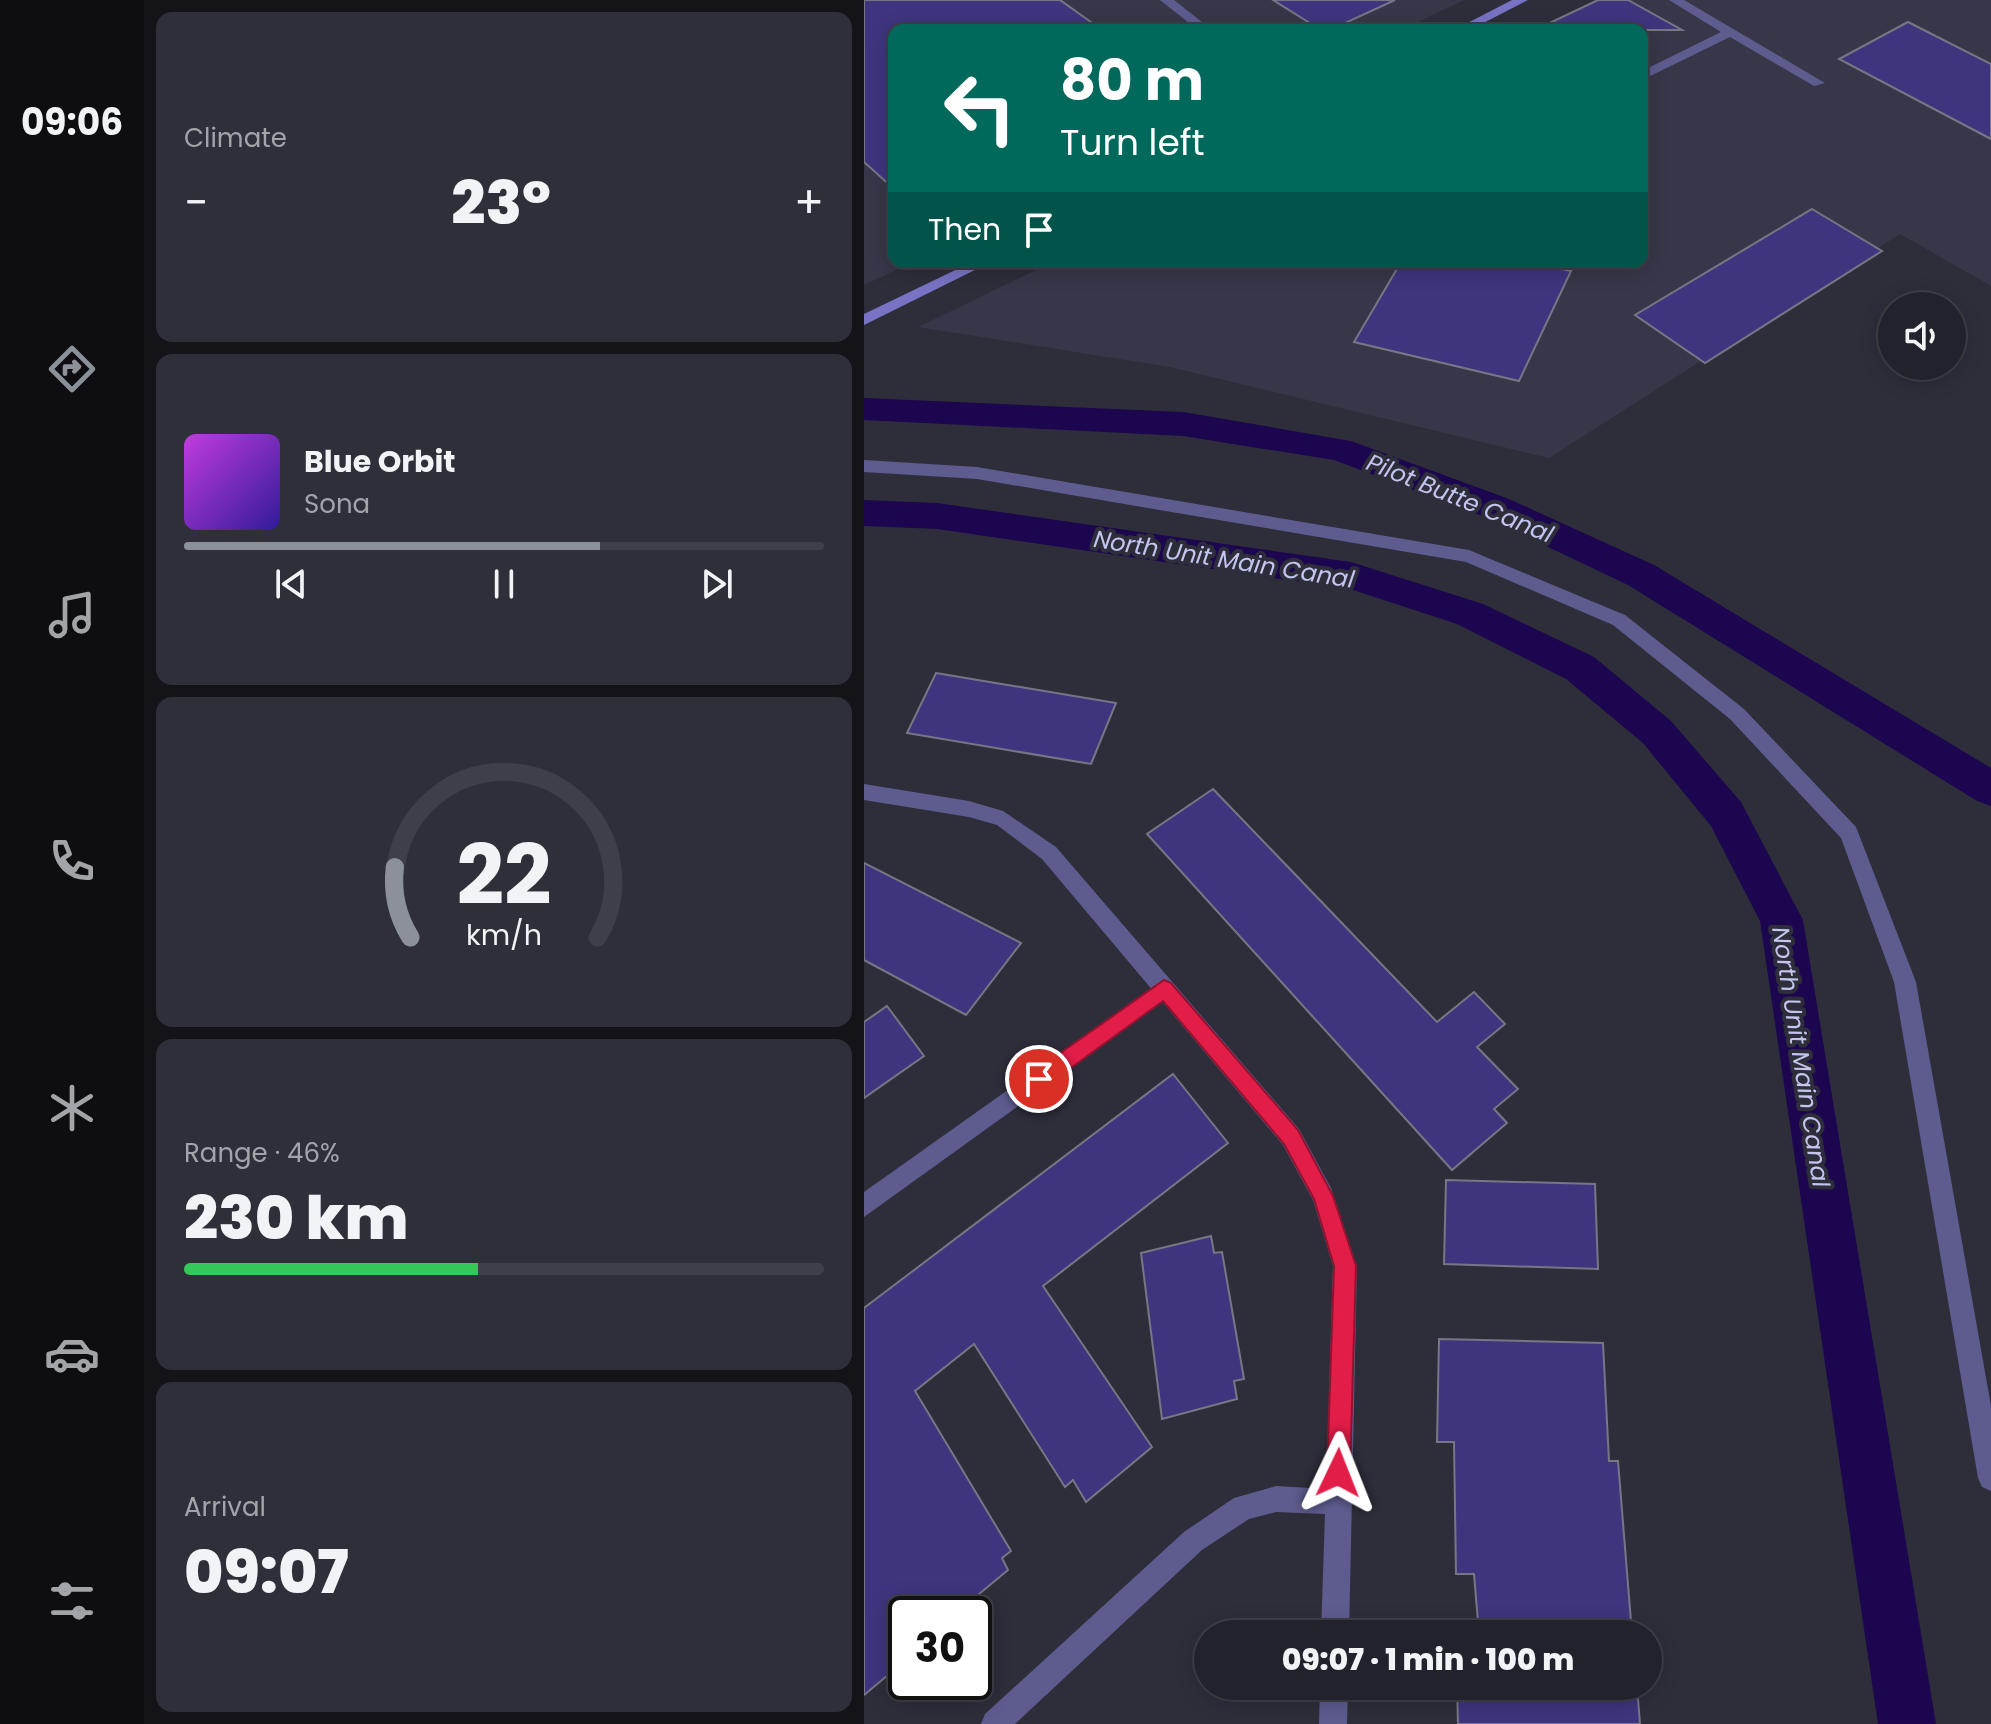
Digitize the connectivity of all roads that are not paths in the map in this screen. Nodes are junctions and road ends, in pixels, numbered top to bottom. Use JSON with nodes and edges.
{"nodes":[{"id":1,"x":1166,"y":0,"type":"edge"},
{"id":2,"x":1522,"y":0,"type":"edge"},
{"id":3,"x":1675,"y":0,"type":"edge"},
{"id":4,"x":1198,"y":24,"type":"edge"},
{"id":5,"x":1472,"y":24,"type":"edge"},
{"id":6,"x":1730,"y":32,"type":"junction"},
{"id":7,"x":1648,"y":73,"type":"edge"},
{"id":8,"x":1819,"y":83,"type":"dead end"},
{"id":9,"x":972,"y":268,"type":"edge"},
{"id":10,"x":864,"y":320,"type":"edge"},
{"id":11,"x":864,"y":466,"type":"edge"},
{"id":12,"x":864,"y":792,"type":"edge"},
{"id":13,"x":1164,"y":989,"type":"junction"},
{"id":14,"x":864,"y":1206,"type":"edge"},
{"id":15,"x":1991,"y":1478,"type":"edge"},
{"id":16,"x":1337,"y":1502,"type":"junction"},
{"id":17,"x":1335,"y":1620,"type":"edge"},
{"id":18,"x":1334,"y":1700,"type":"edge"},
{"id":19,"x":995,"y":1724,"type":"edge"},
{"id":20,"x":1333,"y":1724,"type":"edge"}],
"edges":[{"from":1,"to":4,"type":"street"},
{"from":2,"to":5,"type":"street"},
{"from":3,"to":6,"type":"street"},
{"from":6,"to":7,"type":"street"},
{"from":6,"to":8,"type":"street"},
{"from":9,"to":10,"type":"street"},
{"from":11,"to":15,"type":"street"},
{"from":12,"to":13,"type":"street"},
{"from":13,"to":14,"type":"street"},
{"from":13,"to":16,"type":"street"},
{"from":16,"to":17,"type":"street"},
{"from":16,"to":19,"type":"street"},
{"from":18,"to":20,"type":"street"}]}
